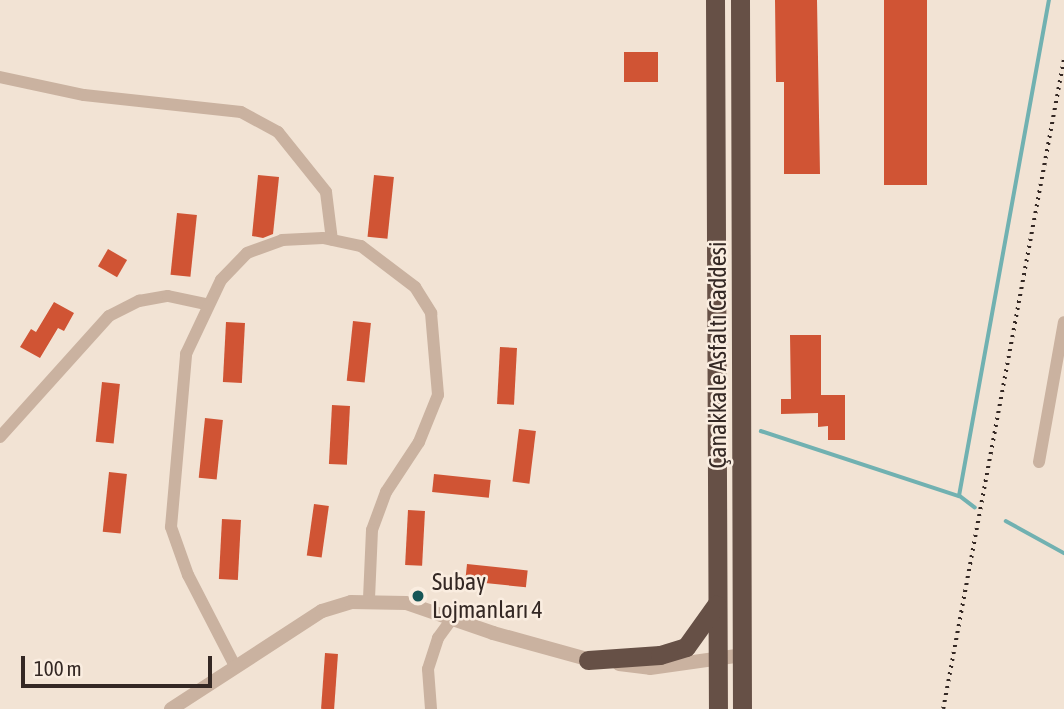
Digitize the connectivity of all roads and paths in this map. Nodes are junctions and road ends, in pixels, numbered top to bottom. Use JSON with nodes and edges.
{"nodes":[{"id":1,"x":715,"y":0,"type":"edge"},
{"id":2,"x":740,"y":0,"type":"edge"},
{"id":3,"x":0,"y":77,"type":"edge"},
{"id":4,"x":332,"y":240,"type":"junction"},
{"id":5,"x":206,"y":304,"type":"junction"},
{"id":6,"x":1064,"y":322,"type":"edge"},
{"id":7,"x":0,"y":437,"type":"edge"},
{"id":8,"x":1039,"y":462,"type":"dead end"},
{"id":9,"x":369,"y":600,"type":"junction"},
{"id":10,"x":717,"y":604,"type":"junction"},
{"id":11,"x":453,"y":617,"type":"junction"},
{"id":12,"x":742,"y":655,"type":"junction"},
{"id":13,"x":717,"y":659,"type":"junction"},
{"id":14,"x":588,"y":660,"type":"junction"},
{"id":15,"x":235,"y":666,"type":"junction"},
{"id":16,"x":171,"y":709,"type":"edge"},
{"id":17,"x":431,"y":709,"type":"edge"},
{"id":18,"x":718,"y":709,"type":"edge"},
{"id":19,"x":742,"y":709,"type":"edge"}],
"edges":[{"from":1,"to":10,"type":"highway","name":"Çanakkale Asfaltı Caddesi"},
{"from":2,"to":12,"type":"highway","name":"Çanakkale Asfaltı Caddesi"},
{"from":3,"to":4,"type":"street"},
{"from":4,"to":5,"type":"street"},
{"from":4,"to":9,"type":"street"},
{"from":5,"to":7,"type":"street"},
{"from":5,"to":15,"type":"street"},
{"from":6,"to":8,"type":"street"},
{"from":9,"to":11,"type":"street"},
{"from":9,"to":15,"type":"street"},
{"from":10,"to":13,"type":"highway","name":"Çanakkale Asfaltı Caddesi"},
{"from":10,"to":14,"type":"highway"},
{"from":11,"to":14,"type":"street"},
{"from":11,"to":17,"type":"street"},
{"from":12,"to":13,"type":"street"},
{"from":12,"to":19,"type":"highway","name":"Çanakkale Asfaltı Caddesi"},
{"from":13,"to":14,"type":"street"},
{"from":13,"to":18,"type":"highway","name":"Çanakkale Asfaltı Caddesi"},
{"from":15,"to":16,"type":"street"}]}
